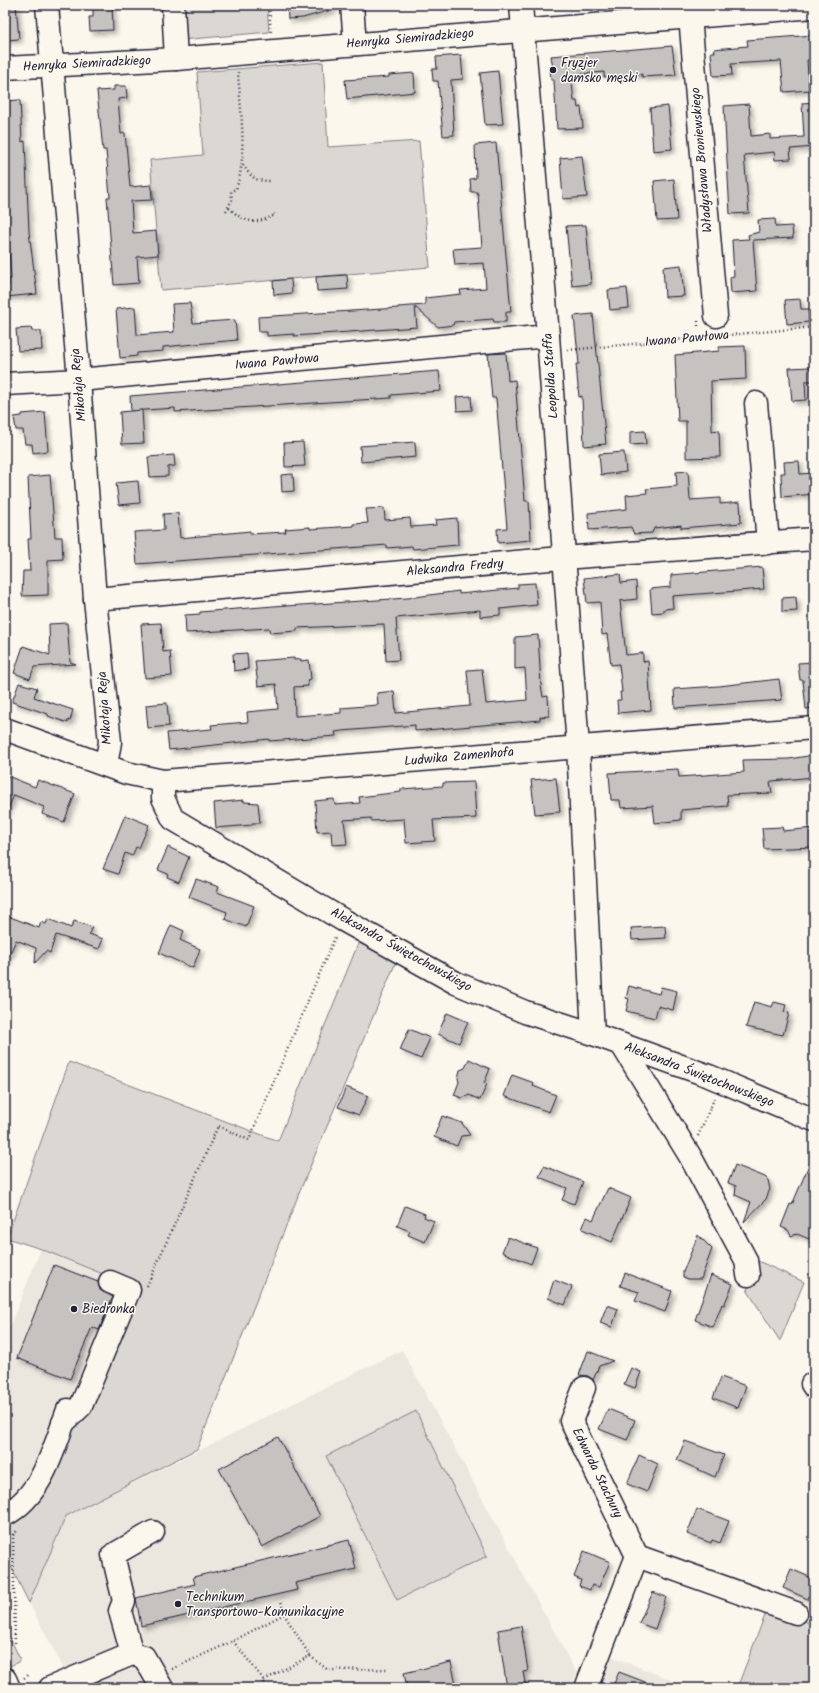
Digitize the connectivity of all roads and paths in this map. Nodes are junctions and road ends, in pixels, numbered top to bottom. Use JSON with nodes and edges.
{"nodes":[{"id":1,"x":47,"y":5,"type":"edge"},
{"id":2,"x":173,"y":5,"type":"edge"},
{"id":3,"x":251,"y":5,"type":"edge"},
{"id":4,"x":352,"y":5,"type":"edge"},
{"id":5,"x":521,"y":5,"type":"edge"},
{"id":6,"x":814,"y":7,"type":"edge"},
{"id":7,"x":689,"y":11,"type":"edge"},
{"id":8,"x":523,"y":31,"type":"junction"},
{"id":9,"x":272,"y":38,"type":"dead end"},
{"id":10,"x":355,"y":44,"type":"junction"},
{"id":11,"x":176,"y":59,"type":"junction"},
{"id":12,"x":52,"y":65,"type":"junction"},
{"id":13,"x":238,"y":67,"type":"dead end"},
{"id":14,"x":5,"y":68,"type":"edge"},
{"id":15,"x":242,"y":165,"type":"junction"},
{"id":16,"x":271,"y":181,"type":"dead end"},
{"id":17,"x":229,"y":208,"type":"junction"},
{"id":18,"x":226,"y":211,"type":"dead end"},
{"id":19,"x":274,"y":214,"type":"dead end"},
{"id":20,"x":716,"y":316,"type":"dead end"},
{"id":21,"x":814,"y":327,"type":"edge"},
{"id":22,"x":554,"y":344,"type":"junction"},
{"id":23,"x":79,"y":380,"type":"junction"},
{"id":24,"x":5,"y":384,"type":"edge"},
{"id":25,"x":756,"y":403,"type":"dead end"},
{"id":26,"x":814,"y":539,"type":"edge"},
{"id":27,"x":768,"y":543,"type":"junction"},
{"id":28,"x":563,"y":558,"type":"junction"},
{"id":29,"x":95,"y":599,"type":"junction"},
{"id":30,"x":814,"y":728,"type":"edge"},
{"id":31,"x":5,"y":729,"type":"edge"},
{"id":32,"x":578,"y":747,"type":"junction"},
{"id":33,"x":106,"y":765,"type":"junction"},
{"id":34,"x":163,"y":781,"type":"junction"},
{"id":35,"x":343,"y":920,"type":"junction"},
{"id":36,"x":593,"y":1034,"type":"junction"},
{"id":37,"x":622,"y":1045,"type":"junction"},
{"id":38,"x":721,"y":1081,"type":"junction"},
{"id":39,"x":814,"y":1120,"type":"edge"},
{"id":40,"x":690,"y":1156,"type":"junction"},
{"id":41,"x":748,"y":1275,"type":"dead end"},
{"id":42,"x":110,"y":1282,"type":"dead end"},
{"id":43,"x":147,"y":1287,"type":"dead end"},
{"id":44,"x":79,"y":1383,"type":"dead end"},
{"id":45,"x":584,"y":1388,"type":"dead end"},
{"id":46,"x":63,"y":1423,"type":"junction"},
{"id":47,"x":9,"y":1513,"type":"edge"},
{"id":48,"x":153,"y":1532,"type":"dead end"},
{"id":49,"x":637,"y":1556,"type":"junction"},
{"id":50,"x":281,"y":1601,"type":"dead end"},
{"id":51,"x":796,"y":1613,"type":"dead end"},
{"id":52,"x":284,"y":1614,"type":"junction"},
{"id":53,"x":233,"y":1641,"type":"junction"},
{"id":54,"x":15,"y":1643,"type":"dead end"},
{"id":55,"x":132,"y":1654,"type":"junction"},
{"id":56,"x":310,"y":1656,"type":"junction"},
{"id":57,"x":390,"y":1669,"type":"dead end"},
{"id":58,"x":5,"y":1679,"type":"edge"},
{"id":59,"x":264,"y":1680,"type":"junction"},
{"id":60,"x":159,"y":1682,"type":"edge"},
{"id":61,"x":10,"y":1688,"type":"edge"},
{"id":62,"x":50,"y":1688,"type":"edge"},
{"id":63,"x":265,"y":1688,"type":"edge"},
{"id":64,"x":586,"y":1688,"type":"edge"}],
"edges":[{"from":1,"to":12,"type":"street","name":"Mikołaja Reja"},
{"from":2,"to":11,"type":"street"},
{"from":3,"to":9,"type":"path"},
{"from":4,"to":10,"type":"street"},
{"from":5,"to":8,"type":"street","name":"Leopolda Staffa"},
{"from":6,"to":7,"type":"street","name":"Henryka Siemiradzkiego"},
{"from":7,"to":8,"type":"street","name":"Henryka Siemiradzkiego"},
{"from":7,"to":20,"type":"street","name":"Władysława Broniewskiego"},
{"from":8,"to":10,"type":"street","name":"Henryka Siemiradzkiego"},
{"from":8,"to":22,"type":"street","name":"Leopolda Staffa"},
{"from":10,"to":11,"type":"street","name":"Henryka Siemiradzkiego"},
{"from":11,"to":12,"type":"street","name":"Henryka Siemiradzkiego"},
{"from":12,"to":14,"type":"street","name":"Henryka Siemiradzkiego"},
{"from":12,"to":23,"type":"street","name":"Mikołaja Reja"},
{"from":13,"to":15,"type":"path"},
{"from":15,"to":16,"type":"path"},
{"from":15,"to":17,"type":"path"},
{"from":17,"to":18,"type":"path"},
{"from":17,"to":19,"type":"path"},
{"from":21,"to":22,"type":"path","name":"Iwana Pawłowa"},
{"from":22,"to":23,"type":"street","name":"Iwana Pawłowa"},
{"from":22,"to":28,"type":"street","name":"Leopolda Staffa"},
{"from":23,"to":24,"type":"street","name":"Iwana Pawłowa"},
{"from":23,"to":29,"type":"street","name":"Mikołaja Reja"},
{"from":25,"to":27,"type":"street"},
{"from":26,"to":27,"type":"street","name":"Aleksandra Fredry"},
{"from":27,"to":28,"type":"street","name":"Aleksandra Fredry"},
{"from":28,"to":29,"type":"street","name":"Aleksandra Fredry"},
{"from":28,"to":32,"type":"street","name":"Leopolda Staffa"},
{"from":29,"to":33,"type":"street","name":"Mikołaja Reja"},
{"from":30,"to":32,"type":"street","name":"Ludwika Zamenhofa"},
{"from":31,"to":33,"type":"street"},
{"from":32,"to":34,"type":"street","name":"Ludwika Zamenhofa"},
{"from":32,"to":36,"type":"street","name":"Leopolda Staffa"},
{"from":33,"to":34,"type":"street","name":"Ludwika Zamenhofa"},
{"from":34,"to":35,"type":"street","name":"Aleksandra Świętochowskiego"},
{"from":35,"to":36,"type":"street","name":"Aleksandra Świętochowskiego"},
{"from":35,"to":43,"type":"path"},
{"from":36,"to":37,"type":"street","name":"Aleksandra Świętochowskiego"},
{"from":37,"to":38,"type":"street","name":"Aleksandra Świętochowskiego"},
{"from":37,"to":40,"type":"street"},
{"from":38,"to":39,"type":"street","name":"Aleksandra Świętochowskiego"},
{"from":38,"to":40,"type":"path"},
{"from":40,"to":41,"type":"street"},
{"from":42,"to":46,"type":"street"},
{"from":44,"to":46,"type":"street"},
{"from":45,"to":49,"type":"street","name":"Edwarda Stachury"},
{"from":46,"to":47,"type":"street"},
{"from":47,"to":54,"type":"path"},
{"from":48,"to":55,"type":"street"},
{"from":49,"to":51,"type":"street"},
{"from":49,"to":64,"type":"street"},
{"from":50,"to":52,"type":"path"},
{"from":52,"to":53,"type":"path"},
{"from":52,"to":56,"type":"path"},
{"from":53,"to":59,"type":"path"},
{"from":53,"to":60,"type":"path"},
{"from":55,"to":60,"type":"street"},
{"from":55,"to":62,"type":"street"},
{"from":56,"to":57,"type":"path"},
{"from":56,"to":59,"type":"path"},
{"from":58,"to":61,"type":"street"},
{"from":59,"to":63,"type":"path"}]}
